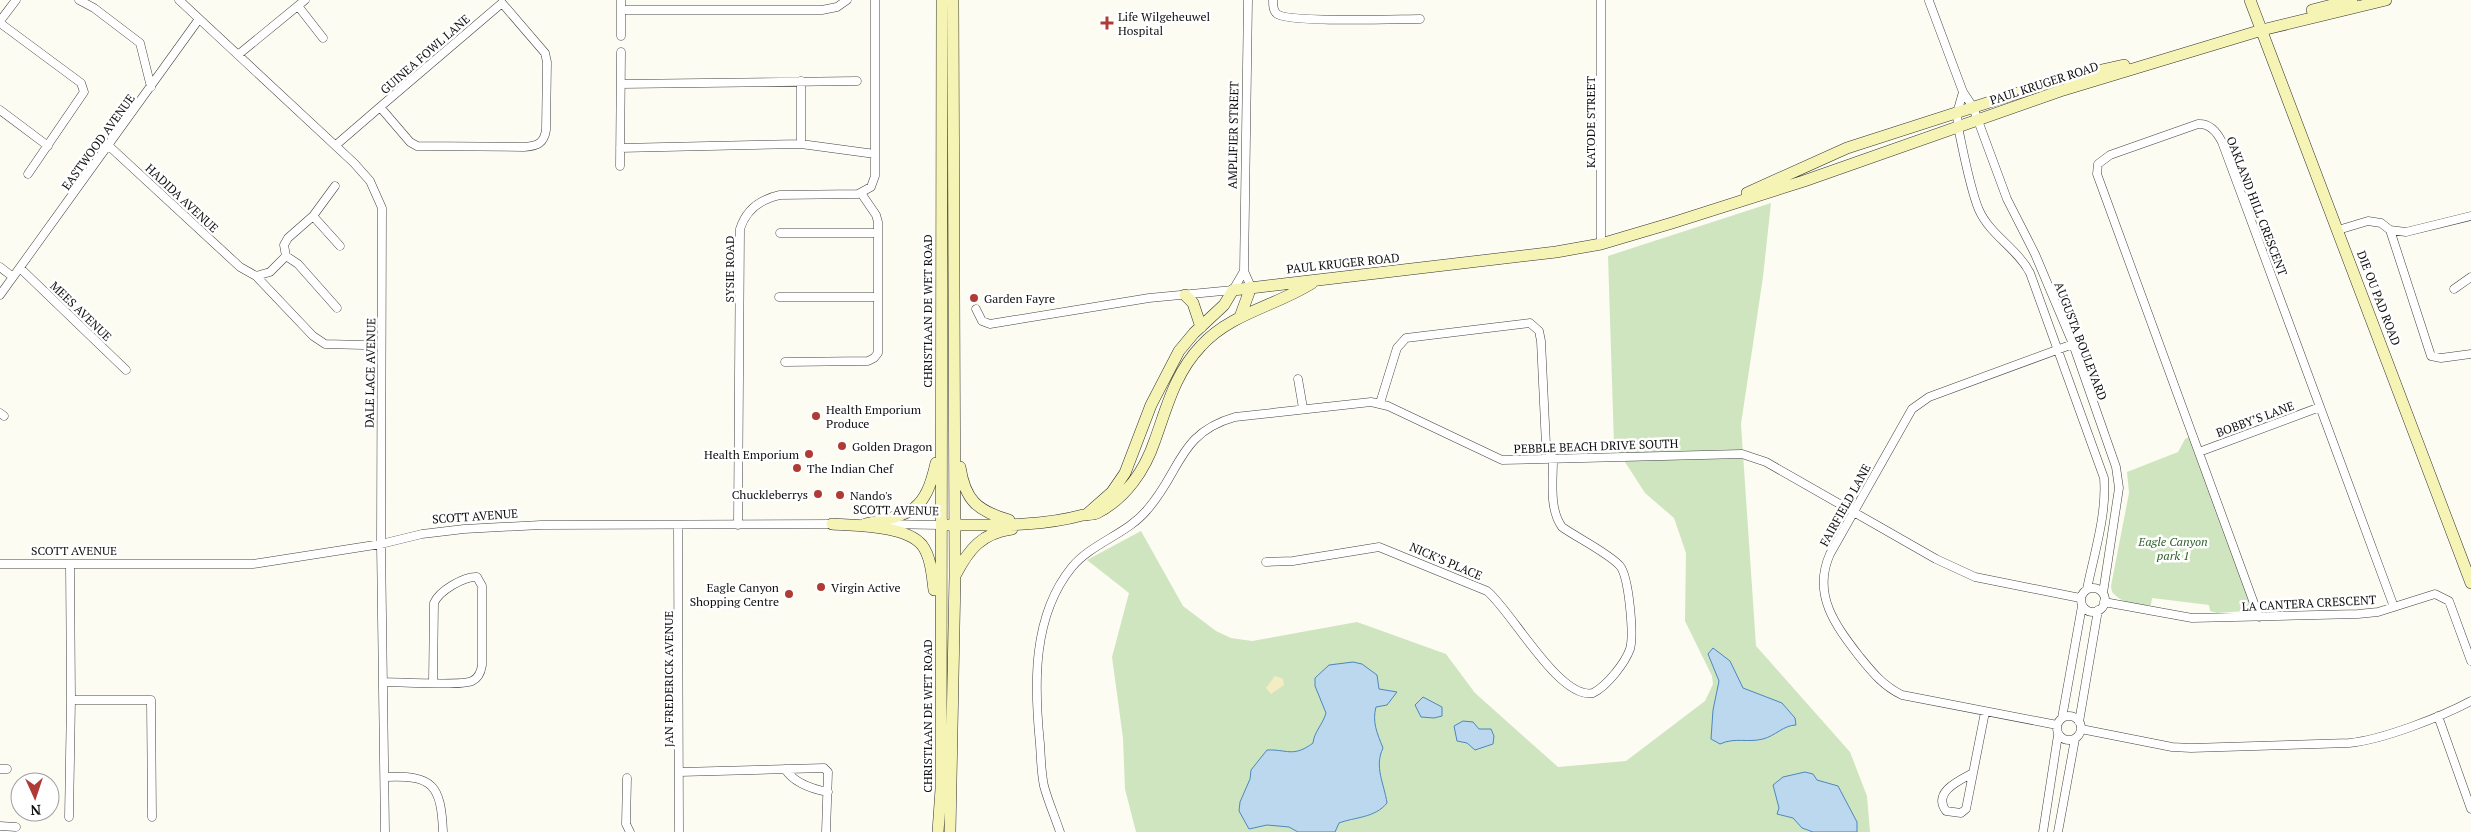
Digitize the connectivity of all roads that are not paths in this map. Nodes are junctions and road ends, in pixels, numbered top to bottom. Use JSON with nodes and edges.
{"nodes":[{"id":1,"x":16,"y":0,"type":"edge"},
{"id":2,"x":79,"y":0,"type":"edge"},
{"id":3,"x":179,"y":0,"type":"edge"},
{"id":4,"x":305,"y":0,"type":"edge"},
{"id":5,"x":621,"y":0,"type":"edge"},
{"id":6,"x":801,"y":0,"type":"edge"},
{"id":7,"x":847,"y":0,"type":"edge"},
{"id":8,"x":875,"y":0,"type":"edge"},
{"id":9,"x":942,"y":0,"type":"edge"},
{"id":10,"x":953,"y":0,"type":"edge"},
{"id":11,"x":1248,"y":0,"type":"edge"},
{"id":12,"x":1273,"y":0,"type":"edge"},
{"id":13,"x":1601,"y":0,"type":"edge"},
{"id":14,"x":2250,"y":0,"type":"edge"},
{"id":15,"x":2352,"y":0,"type":"edge"},
{"id":16,"x":2386,"y":0,"type":"edge"},
{"id":17,"x":504,"y":1,"type":"edge"},
{"id":18,"x":1929,"y":1,"type":"edge"},
{"id":19,"x":298,"y":6,"type":"junction"},
{"id":20,"x":621,"y":10,"type":"junction"},
{"id":21,"x":801,"y":10,"type":"junction"},
{"id":22,"x":199,"y":19,"type":"junction"},
{"id":23,"x":1420,"y":19,"type":"dead end"},
{"id":24,"x":0,"y":22,"type":"edge"},
{"id":25,"x":2261,"y":27,"type":"junction"},
{"id":26,"x":621,"y":36,"type":"dead end"},
{"id":27,"x":323,"y":38,"type":"dead end"},
{"id":28,"x":621,"y":52,"type":"dead end"},
{"id":29,"x":239,"y":54,"type":"junction"},
{"id":30,"x":801,"y":81,"type":"junction"},
{"id":31,"x":857,"y":81,"type":"dead end"},
{"id":32,"x":621,"y":84,"type":"junction"},
{"id":33,"x":151,"y":87,"type":"junction"},
{"id":34,"x":1963,"y":92,"type":"junction"},
{"id":35,"x":380,"y":107,"type":"junction"},
{"id":36,"x":1973,"y":107,"type":"junction"},
{"id":37,"x":0,"y":110,"type":"edge"},
{"id":38,"x":1957,"y":113,"type":"junction"},
{"id":39,"x":1977,"y":120,"type":"junction"},
{"id":40,"x":1958,"y":127,"type":"junction"},
{"id":41,"x":801,"y":144,"type":"junction"},
{"id":42,"x":48,"y":146,"type":"junction"},
{"id":43,"x":109,"y":146,"type":"junction"},
{"id":44,"x":336,"y":146,"type":"junction"},
{"id":45,"x":620,"y":148,"type":"junction"},
{"id":46,"x":875,"y":154,"type":"junction"},
{"id":47,"x":620,"y":166,"type":"dead end"},
{"id":48,"x":28,"y":174,"type":"dead end"},
{"id":49,"x":335,"y":186,"type":"dead end"},
{"id":50,"x":861,"y":193,"type":"junction"},
{"id":51,"x":1716,"y":209,"type":"junction"},
{"id":52,"x":313,"y":216,"type":"junction"},
{"id":53,"x":2471,"y":216,"type":"edge"},
{"id":54,"x":2338,"y":230,"type":"junction"},
{"id":55,"x":2390,"y":230,"type":"junction"},
{"id":56,"x":780,"y":233,"type":"dead end"},
{"id":57,"x":878,"y":233,"type":"junction"},
{"id":58,"x":1600,"y":244,"type":"junction"},
{"id":59,"x":340,"y":246,"type":"dead end"},
{"id":60,"x":286,"y":256,"type":"junction"},
{"id":61,"x":0,"y":267,"type":"edge"},
{"id":62,"x":20,"y":268,"type":"junction"},
{"id":63,"x":1244,"y":271,"type":"junction"},
{"id":64,"x":256,"y":276,"type":"junction"},
{"id":65,"x":13,"y":277,"type":"junction"},
{"id":66,"x":2471,"y":277,"type":"edge"},
{"id":67,"x":1315,"y":281,"type":"junction"},
{"id":68,"x":1251,"y":287,"type":"junction"},
{"id":69,"x":2454,"y":289,"type":"dead end"},
{"id":70,"x":1233,"y":290,"type":"junction"},
{"id":71,"x":0,"y":295,"type":"edge"},
{"id":72,"x":1185,"y":295,"type":"junction"},
{"id":73,"x":779,"y":297,"type":"dead end"},
{"id":74,"x":878,"y":297,"type":"junction"},
{"id":75,"x":337,"y":308,"type":"dead end"},
{"id":76,"x":976,"y":309,"type":"dead end"},
{"id":77,"x":1240,"y":317,"type":"junction"},
{"id":78,"x":1201,"y":327,"type":"junction"},
{"id":79,"x":2073,"y":344,"type":"junction"},
{"id":80,"x":363,"y":345,"type":"dead end"},
{"id":81,"x":2058,"y":350,"type":"junction"},
{"id":82,"x":2471,"y":354,"type":"edge"},
{"id":83,"x":785,"y":362,"type":"dead end"},
{"id":84,"x":126,"y":370,"type":"dead end"},
{"id":85,"x":1298,"y":379,"type":"dead end"},
{"id":86,"x":1380,"y":403,"type":"junction"},
{"id":87,"x":2320,"y":407,"type":"junction"},
{"id":88,"x":1303,"y":408,"type":"junction"},
{"id":89,"x":956,"y":443,"type":"junction"},
{"id":90,"x":941,"y":444,"type":"junction"},
{"id":91,"x":2199,"y":452,"type":"junction"},
{"id":92,"x":1553,"y":460,"type":"junction"},
{"id":93,"x":1854,"y":512,"type":"junction"},
{"id":94,"x":1086,"y":515,"type":"junction"},
{"id":95,"x":1051,"y":523,"type":"junction"},
{"id":96,"x":832,"y":524,"type":"junction"},
{"id":97,"x":863,"y":524,"type":"junction"},
{"id":98,"x":1026,"y":524,"type":"junction"},
{"id":99,"x":738,"y":525,"type":"junction"},
{"id":100,"x":940,"y":525,"type":"junction"},
{"id":101,"x":955,"y":525,"type":"junction"},
{"id":102,"x":678,"y":526,"type":"junction"},
{"id":103,"x":381,"y":544,"type":"junction"},
{"id":104,"x":1266,"y":562,"type":"dead end"},
{"id":105,"x":0,"y":564,"type":"edge"},
{"id":106,"x":70,"y":564,"type":"junction"},
{"id":107,"x":956,"y":576,"type":"junction"},
{"id":108,"x":2471,"y":582,"type":"edge"},
{"id":109,"x":2087,"y":589,"type":"junction"},
{"id":110,"x":2103,"y":593,"type":"junction"},
{"id":111,"x":2081,"y":602,"type":"junction"},
{"id":112,"x":2104,"y":602,"type":"junction"},
{"id":113,"x":2394,"y":607,"type":"junction"},
{"id":114,"x":2098,"y":610,"type":"junction"},
{"id":115,"x":2259,"y":617,"type":"junction"},
{"id":116,"x":940,"y":634,"type":"junction"},
{"id":117,"x":2471,"y":660,"type":"edge"},
{"id":118,"x":383,"y":682,"type":"junction"},
{"id":119,"x":433,"y":682,"type":"junction"},
{"id":120,"x":72,"y":700,"type":"junction"},
{"id":121,"x":2471,"y":701,"type":"edge"},
{"id":122,"x":1985,"y":712,"type":"junction"},
{"id":123,"x":2438,"y":716,"type":"junction"},
{"id":124,"x":2062,"y":718,"type":"junction"},
{"id":125,"x":2057,"y":725,"type":"junction"},
{"id":126,"x":2080,"y":726,"type":"junction"},
{"id":127,"x":2058,"y":735,"type":"junction"},
{"id":128,"x":2075,"y":739,"type":"junction"},
{"id":129,"x":785,"y":769,"type":"junction"},
{"id":130,"x":680,"y":772,"type":"junction"},
{"id":131,"x":1973,"y":773,"type":"junction"},
{"id":132,"x":386,"y":777,"type":"junction"},
{"id":133,"x":627,"y":778,"type":"dead end"},
{"id":134,"x":828,"y":792,"type":"junction"},
{"id":135,"x":2471,"y":809,"type":"edge"},
{"id":136,"x":69,"y":816,"type":"dead end"},
{"id":137,"x":152,"y":817,"type":"dead end"},
{"id":138,"x":0,"y":826,"type":"edge"},
{"id":139,"x":16,"y":827,"type":"dead end"},
{"id":140,"x":385,"y":832,"type":"edge"},
{"id":141,"x":443,"y":832,"type":"edge"},
{"id":142,"x":630,"y":832,"type":"edge"},
{"id":143,"x":679,"y":832,"type":"edge"},
{"id":144,"x":826,"y":832,"type":"edge"},
{"id":145,"x":938,"y":832,"type":"edge"},
{"id":146,"x":950,"y":832,"type":"edge"},
{"id":147,"x":1060,"y":832,"type":"edge"},
{"id":148,"x":2043,"y":832,"type":"edge"},
{"id":149,"x":2058,"y":832,"type":"edge"}],
"edges":[{"from":1,"to":24,"type":"street"},
{"from":2,"to":33,"type":"street"},
{"from":3,"to":22,"type":"street","name":"DALE LACE AVENUE"},
{"from":4,"to":19,"type":"street"},
{"from":5,"to":20,"type":"street"},
{"from":6,"to":21,"type":"street"},
{"from":7,"to":21,"type":"street"},
{"from":8,"to":46,"type":"street"},
{"from":9,"to":90,"type":"street","name":"CHRISTIAAN DE WET ROAD"},
{"from":10,"to":89,"type":"street","name":"CHRISTIAAN DE WET ROAD"},
{"from":11,"to":63,"type":"street","name":"AMPLIFIER STREET"},
{"from":12,"to":23,"type":"street"},
{"from":13,"to":58,"type":"street","name":"KATODE STREET"},
{"from":14,"to":25,"type":"street","name":"DIE OU PAD ROAD"},
{"from":15,"to":25,"type":"street","name":"PAUL KRUGER ROAD"},
{"from":16,"to":25,"type":"street","name":"PAUL KRUGER ROAD"},
{"from":17,"to":35,"type":"street","name":"GUINEA FOWL LANE"},
{"from":17,"to":35,"type":"street","name":"GUINEA FOWL LANE"},
{"from":18,"to":34,"type":"street","name":"AUGUSTA BOULEVARD"},
{"from":19,"to":27,"type":"street"},
{"from":19,"to":29,"type":"street"},
{"from":20,"to":21,"type":"street"},
{"from":20,"to":26,"type":"street"},
{"from":22,"to":29,"type":"street","name":"DALE LACE AVENUE"},
{"from":22,"to":33,"type":"street","name":"EASTWOOD AVENUE"},
{"from":24,"to":42,"type":"street"},
{"from":25,"to":36,"type":"street","name":"PAUL KRUGER ROAD"},
{"from":25,"to":39,"type":"street","name":"PAUL KRUGER ROAD"},
{"from":25,"to":54,"type":"street","name":"DIE OU PAD ROAD"},
{"from":28,"to":32,"type":"street"},
{"from":29,"to":44,"type":"street","name":"DALE LACE AVENUE"},
{"from":30,"to":31,"type":"street"},
{"from":30,"to":32,"type":"street"},
{"from":30,"to":41,"type":"street"},
{"from":32,"to":45,"type":"street"},
{"from":33,"to":43,"type":"street","name":"EASTWOOD AVENUE"},
{"from":34,"to":36,"type":"street","name":"AUGUSTA BOULEVARD"},
{"from":34,"to":38,"type":"street"},
{"from":35,"to":44,"type":"street","name":"GUINEA FOWL LANE"},
{"from":36,"to":38,"type":"street","name":"PAUL KRUGER ROAD"},
{"from":36,"to":39,"type":"street","name":"AUGUSTA BOULEVARD"},
{"from":37,"to":42,"type":"street"},
{"from":38,"to":40,"type":"street","name":"AUGUSTA BOULEVARD"},
{"from":38,"to":51,"type":"street","name":"PAUL KRUGER ROAD"},
{"from":39,"to":40,"type":"street","name":"PAUL KRUGER ROAD"},
{"from":39,"to":79,"type":"street","name":"AUGUSTA BOULEVARD"},
{"from":40,"to":51,"type":"street","name":"PAUL KRUGER ROAD"},
{"from":40,"to":81,"type":"street","name":"AUGUSTA BOULEVARD"},
{"from":41,"to":45,"type":"street"},
{"from":41,"to":46,"type":"street"},
{"from":42,"to":48,"type":"street"},
{"from":43,"to":62,"type":"street","name":"EASTWOOD AVENUE"},
{"from":43,"to":64,"type":"street","name":"HADIDA AVENUE"},
{"from":44,"to":103,"type":"street","name":"DALE LACE AVENUE"},
{"from":45,"to":47,"type":"street"},
{"from":46,"to":50,"type":"street"},
{"from":49,"to":52,"type":"street"},
{"from":50,"to":57,"type":"street"},
{"from":50,"to":99,"type":"street","name":"SYSIE ROAD"},
{"from":51,"to":58,"type":"street","name":"PAUL KRUGER ROAD"},
{"from":52,"to":59,"type":"street"},
{"from":52,"to":60,"type":"street"},
{"from":53,"to":55,"type":"street"},
{"from":54,"to":55,"type":"street"},
{"from":54,"to":108,"type":"street","name":"DIE OU PAD ROAD"},
{"from":55,"to":82,"type":"street"},
{"from":56,"to":57,"type":"street"},
{"from":57,"to":74,"type":"street"},
{"from":58,"to":67,"type":"street","name":"PAUL KRUGER ROAD"},
{"from":60,"to":64,"type":"street"},
{"from":60,"to":75,"type":"street"},
{"from":61,"to":65,"type":"street"},
{"from":62,"to":65,"type":"street","name":"EASTWOOD AVENUE"},
{"from":62,"to":84,"type":"street","name":"MEES AVENUE"},
{"from":63,"to":68,"type":"street","name":"AMPLIFIER STREET"},
{"from":63,"to":70,"type":"street","name":"AMPLIFIER STREET"},
{"from":64,"to":80,"type":"street","name":"HADIDA AVENUE"},
{"from":65,"to":71,"type":"street","name":"EASTWOOD AVENUE"},
{"from":66,"to":69,"type":"street"},
{"from":67,"to":68,"type":"street","name":"PAUL KRUGER ROAD"},
{"from":67,"to":77,"type":"street","name":"AMPLIFIER STREET"},
{"from":68,"to":70,"type":"street","name":"PAUL KRUGER ROAD"},
{"from":68,"to":77,"type":"street"},
{"from":70,"to":72,"type":"street","name":"PAUL KRUGER ROAD"},
{"from":70,"to":78,"type":"street","name":"AMPLIFIER STREET"},
{"from":72,"to":76,"type":"street","name":"PAUL KRUGER ROAD"},
{"from":72,"to":78,"type":"street"},
{"from":73,"to":74,"type":"street"},
{"from":74,"to":83,"type":"street"},
{"from":77,"to":94,"type":"street","name":"AMPLIFIER STREET"},
{"from":78,"to":94,"type":"street","name":"AMPLIFIER STREET"},
{"from":79,"to":81,"type":"street","name":"FAIRFIELD LANE"},
{"from":79,"to":110,"type":"street","name":"AUGUSTA BOULEVARD"},
{"from":81,"to":93,"type":"street","name":"FAIRFIELD LANE"},
{"from":81,"to":109,"type":"street","name":"AUGUSTA BOULEVARD"},
{"from":85,"to":88,"type":"street"},
{"from":86,"to":88,"type":"street","name":"PEBBLE BEACH DRIVE SOUTH"},
{"from":86,"to":92,"type":"street","name":"PEBBLE BEACH DRIVE SOUTH"},
{"from":86,"to":92,"type":"street"},
{"from":87,"to":91,"type":"street","name":"BOBBY’S LANE"},
{"from":87,"to":91,"type":"street","name":"OAKLAND HILL CRESCENT"},
{"from":87,"to":113,"type":"street","name":"OAKLAND HILL CRESCENT"},
{"from":88,"to":147,"type":"street","name":"PEBBLE BEACH DRIVE SOUTH"},
{"from":89,"to":98,"type":"street"},
{"from":89,"to":101,"type":"street","name":"CHRISTIAAN DE WET ROAD"},
{"from":90,"to":97,"type":"street"},
{"from":90,"to":100,"type":"street","name":"CHRISTIAAN DE WET ROAD"},
{"from":91,"to":115,"type":"street","name":"OAKLAND HILL CRESCENT"},
{"from":92,"to":93,"type":"street","name":"PEBBLE BEACH DRIVE SOUTH"},
{"from":92,"to":104,"type":"street","name":"NICK’S PLACE"},
{"from":93,"to":111,"type":"street","name":"PEBBLE BEACH DRIVE SOUTH"},
{"from":93,"to":122,"type":"street","name":"FAIRFIELD LANE"},
{"from":94,"to":95,"type":"street","name":"AMPLIFIER STREET"},
{"from":95,"to":98,"type":"street","name":"AMPLIFIER STREET"},
{"from":95,"to":107,"type":"street"},
{"from":96,"to":97,"type":"street","name":"SCOTT AVENUE"},
{"from":96,"to":99,"type":"street","name":"SCOTT AVENUE"},
{"from":96,"to":116,"type":"street"},
{"from":97,"to":100,"type":"street","name":"SCOTT AVENUE"},
{"from":98,"to":101,"type":"street","name":"AMPLIFIER STREET"},
{"from":99,"to":102,"type":"street","name":"SCOTT AVENUE"},
{"from":100,"to":101,"type":"street","name":"SCOTT AVENUE"},
{"from":100,"to":116,"type":"street","name":"CHRISTIAAN DE WET ROAD"},
{"from":101,"to":107,"type":"street","name":"CHRISTIAAN DE WET ROAD"},
{"from":102,"to":103,"type":"street","name":"SCOTT AVENUE"},
{"from":102,"to":130,"type":"street","name":"JAN FREDERICK AVENUE"},
{"from":103,"to":106,"type":"street","name":"SCOTT AVENUE"},
{"from":103,"to":118,"type":"street","name":"DALE LACE AVENUE"},
{"from":105,"to":106,"type":"street","name":"SCOTT AVENUE"},
{"from":106,"to":120,"type":"street"},
{"from":107,"to":146,"type":"street","name":"CHRISTIAAN DE WET ROAD"},
{"from":109,"to":110,"type":"street"},
{"from":109,"to":111,"type":"street"},
{"from":110,"to":112,"type":"street"},
{"from":111,"to":114,"type":"street"},
{"from":111,"to":124,"type":"street"},
{"from":112,"to":114,"type":"street"},
{"from":112,"to":115,"type":"street","name":"LA CANTERA CRESCENT"},
{"from":113,"to":115,"type":"street","name":"LA CANTERA CRESCENT"},
{"from":113,"to":117,"type":"street","name":"LA CANTERA CRESCENT"},
{"from":114,"to":126,"type":"street"},
{"from":116,"to":145,"type":"street","name":"CHRISTIAAN DE WET ROAD"},
{"from":118,"to":119,"type":"street"},
{"from":118,"to":132,"type":"street","name":"DALE LACE AVENUE"},
{"from":119,"to":119,"type":"street"},
{"from":120,"to":136,"type":"street"},
{"from":120,"to":137,"type":"street"},
{"from":121,"to":123,"type":"street"},
{"from":122,"to":125,"type":"street","name":"FAIRFIELD LANE"},
{"from":122,"to":131,"type":"street"},
{"from":123,"to":126,"type":"street"},
{"from":123,"to":135,"type":"street"},
{"from":124,"to":125,"type":"street"},
{"from":124,"to":126,"type":"street"},
{"from":125,"to":127,"type":"street"},
{"from":126,"to":128,"type":"street"},
{"from":127,"to":128,"type":"street"},
{"from":127,"to":148,"type":"street"},
{"from":128,"to":149,"type":"street"},
{"from":129,"to":130,"type":"street"},
{"from":129,"to":134,"type":"street"},
{"from":129,"to":134,"type":"street"},
{"from":130,"to":143,"type":"street","name":"JAN FREDERICK AVENUE"},
{"from":131,"to":131,"type":"street"},
{"from":132,"to":140,"type":"street","name":"DALE LACE AVENUE"},
{"from":132,"to":141,"type":"street"},
{"from":133,"to":142,"type":"street"},
{"from":134,"to":144,"type":"street"},
{"from":138,"to":139,"type":"street"}]}
